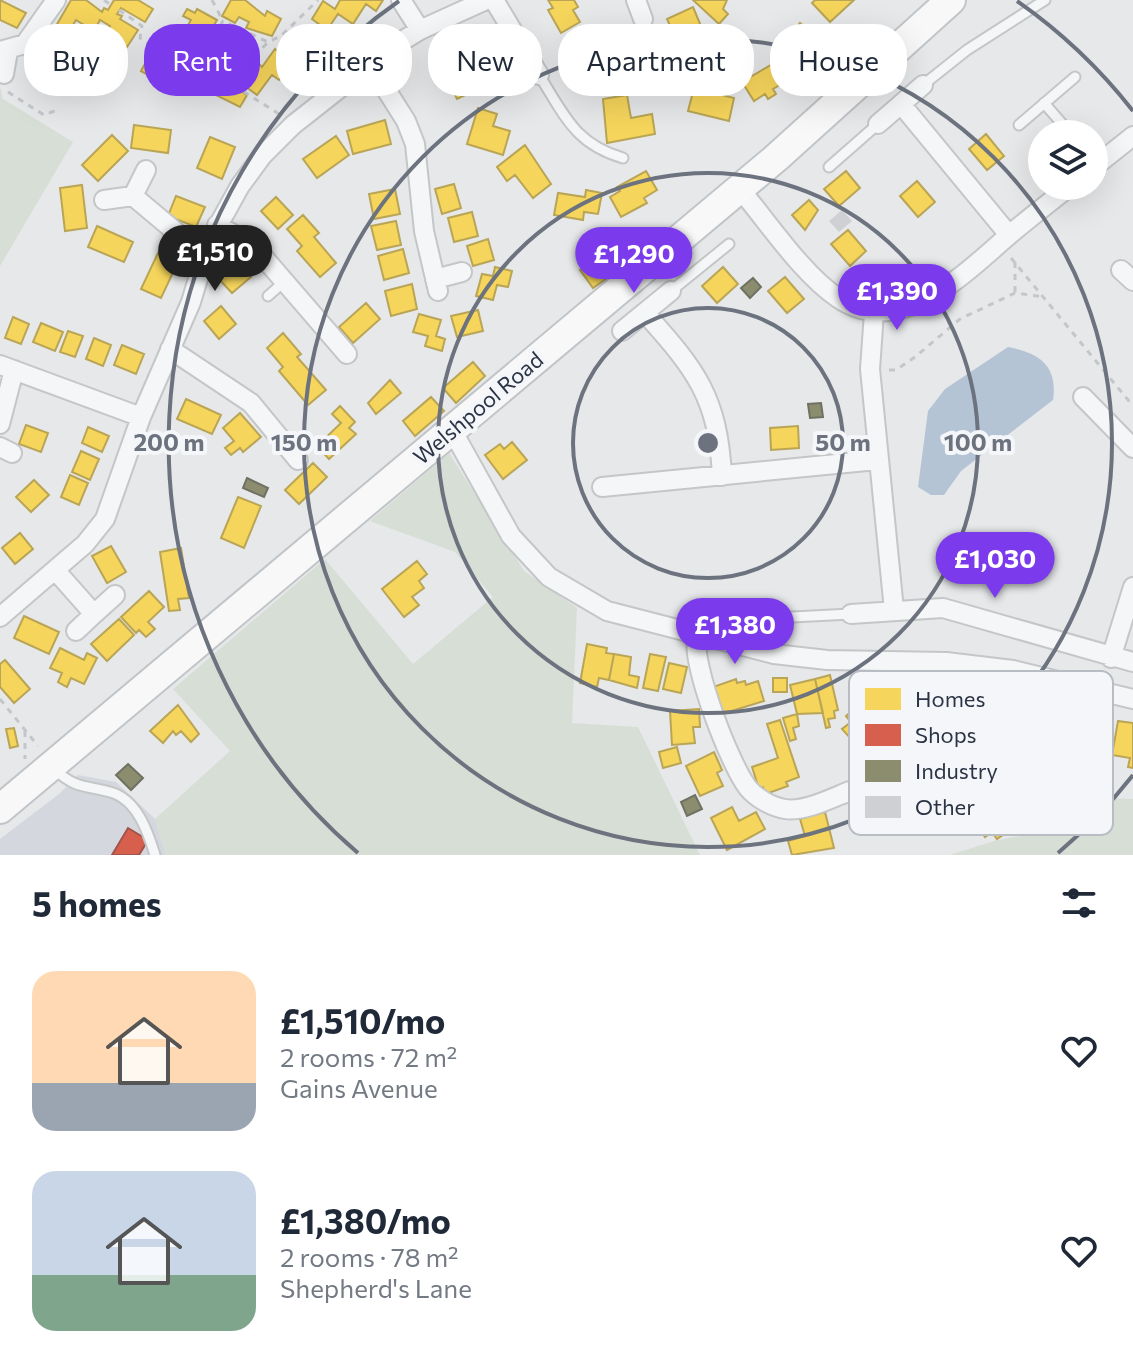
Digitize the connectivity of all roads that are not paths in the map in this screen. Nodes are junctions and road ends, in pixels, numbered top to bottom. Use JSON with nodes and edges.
{"nodes":[{"id":1,"x":56,"y":0,"type":"edge"},
{"id":2,"x":401,"y":0,"type":"edge"},
{"id":3,"x":486,"y":0,"type":"edge"},
{"id":4,"x":494,"y":0,"type":"edge"},
{"id":5,"x":636,"y":0,"type":"edge"},
{"id":6,"x":951,"y":0,"type":"edge"},
{"id":7,"x":1045,"y":0,"type":"edge"},
{"id":8,"x":643,"y":19,"type":"dead end"},
{"id":9,"x":42,"y":24,"type":"edge"},
{"id":10,"x":508,"y":24,"type":"edge"},
{"id":11,"x":420,"y":30,"type":"junction"},
{"id":12,"x":412,"y":35,"type":"edge"},
{"id":13,"x":24,"y":44,"type":"edge"},
{"id":14,"x":4,"y":51,"type":"edge"},
{"id":15,"x":4,"y":74,"type":"road end"},
{"id":16,"x":1075,"y":77,"type":"dead end"},
{"id":17,"x":542,"y":80,"type":"edge"},
{"id":18,"x":923,"y":85,"type":"joint"},
{"id":19,"x":330,"y":96,"type":"edge"},
{"id":20,"x":390,"y":96,"type":"edge"},
{"id":21,"x":1044,"y":103,"type":"junction"},
{"id":22,"x":901,"y":104,"type":"junction"},
{"id":23,"x":1059,"y":120,"type":"edge"},
{"id":24,"x":878,"y":124,"type":"joint"},
{"id":25,"x":1019,"y":125,"type":"dead end"},
{"id":26,"x":1133,"y":136,"type":"edge"},
{"id":27,"x":1108,"y":154,"type":"edge"},
{"id":28,"x":623,"y":158,"type":"dead end"},
{"id":29,"x":829,"y":167,"type":"dead end"},
{"id":30,"x":146,"y":170,"type":"dead end"},
{"id":31,"x":739,"y":188,"type":"junction"},
{"id":32,"x":133,"y":196,"type":"junction"},
{"id":33,"x":104,"y":200,"type":"dead end"},
{"id":34,"x":1053,"y":200,"type":"edge"},
{"id":35,"x":217,"y":225,"type":"junction"},
{"id":36,"x":1004,"y":239,"type":"junction"},
{"id":37,"x":209,"y":242,"type":"junction"},
{"id":38,"x":729,"y":244,"type":"dead end"},
{"id":39,"x":462,"y":272,"type":"dead end"},
{"id":40,"x":285,"y":281,"type":"junction"},
{"id":41,"x":671,"y":291,"type":"joint"},
{"id":42,"x":268,"y":296,"type":"dead end"},
{"id":43,"x":645,"y":313,"type":"junction"},
{"id":44,"x":874,"y":313,"type":"junction"},
{"id":45,"x":622,"y":331,"type":"dead end"},
{"id":46,"x":170,"y":349,"type":"junction"},
{"id":47,"x":347,"y":354,"type":"dead end"},
{"id":48,"x":7,"y":368,"type":"edge"},
{"id":49,"x":1083,"y":397,"type":"dead end"},
{"id":50,"x":141,"y":417,"type":"junction"},
{"id":51,"x":0,"y":424,"type":"edge"},
{"id":52,"x":452,"y":430,"type":"junction"},
{"id":53,"x":1133,"y":448,"type":"edge"},
{"id":54,"x":298,"y":460,"type":"dead end"},
{"id":55,"x":877,"y":460,"type":"junction"},
{"id":56,"x":722,"y":476,"type":"junction"},
{"id":57,"x":602,"y":487,"type":"dead end"},
{"id":58,"x":56,"y":571,"type":"junction"},
{"id":59,"x":1133,"y":587,"type":"edge"},
{"id":60,"x":115,"y":595,"type":"dead end"},
{"id":61,"x":894,"y":610,"type":"junction"},
{"id":62,"x":94,"y":614,"type":"junction"},
{"id":63,"x":851,"y":614,"type":"joint"},
{"id":64,"x":0,"y":617,"type":"edge"},
{"id":65,"x":732,"y":620,"type":"dead end"},
{"id":66,"x":76,"y":631,"type":"dead end"},
{"id":67,"x":697,"y":637,"type":"junction"},
{"id":68,"x":1111,"y":658,"type":"junction"},
{"id":69,"x":1133,"y":662,"type":"edge"},
{"id":70,"x":1017,"y":671,"type":"edge"},
{"id":71,"x":1113,"y":694,"type":"edge"},
{"id":72,"x":1133,"y":699,"type":"edge"},
{"id":73,"x":38,"y":757,"type":"junction"},
{"id":74,"x":849,"y":791,"type":"edge"},
{"id":75,"x":0,"y":809,"type":"edge"},
{"id":76,"x":155,"y":855,"type":"edge"}],
"edges":[{"from":1,"to":9,"type":"street"},
{"from":2,"to":11,"type":"street"},
{"from":3,"to":11,"type":"street"},
{"from":4,"to":10,"type":"street"},
{"from":5,"to":8,"type":"street"},
{"from":6,"to":31,"type":"main road","name":"Welshpool Road"},
{"from":7,"to":18,"type":"lane"},
{"from":11,"to":12,"type":"street"},
{"from":13,"to":14,"type":"street"},
{"from":14,"to":15,"type":"street"},
{"from":16,"to":21,"type":"lane"},
{"from":17,"to":28,"type":"lane"},
{"from":18,"to":22,"type":"street"},
{"from":19,"to":35,"type":"street"},
{"from":20,"to":39,"type":"street"},
{"from":21,"to":23,"type":"lane"},
{"from":21,"to":25,"type":"lane"},
{"from":22,"to":24,"type":"street"},
{"from":22,"to":36,"type":"street"},
{"from":24,"to":29,"type":"lane"},
{"from":26,"to":27,"type":"street"},
{"from":30,"to":32,"type":"street"},
{"from":31,"to":44,"type":"street"},
{"from":31,"to":52,"type":"main road","name":"Welshpool Road"},
{"from":32,"to":33,"type":"street"},
{"from":32,"to":37,"type":"street"},
{"from":34,"to":36,"type":"street"},
{"from":35,"to":37,"type":"street"},
{"from":35,"to":40,"type":"street"},
{"from":36,"to":44,"type":"street"},
{"from":37,"to":46,"type":"street"},
{"from":38,"to":41,"type":"lane"},
{"from":40,"to":42,"type":"lane"},
{"from":40,"to":47,"type":"street"},
{"from":41,"to":43,"type":"street"},
{"from":43,"to":45,"type":"street"},
{"from":43,"to":56,"type":"street"},
{"from":44,"to":55,"type":"street"},
{"from":46,"to":50,"type":"street"},
{"from":46,"to":54,"type":"street"},
{"from":48,"to":50,"type":"street"},
{"from":48,"to":51,"type":"street"},
{"from":49,"to":53,"type":"street"},
{"from":50,"to":58,"type":"street"},
{"from":52,"to":67,"type":"street"},
{"from":52,"to":73,"type":"main road","name":"Welshpool Road"},
{"from":55,"to":56,"type":"street"},
{"from":55,"to":61,"type":"street"},
{"from":56,"to":57,"type":"street"},
{"from":58,"to":62,"type":"street"},
{"from":58,"to":64,"type":"street"},
{"from":59,"to":68,"type":"street"},
{"from":60,"to":62,"type":"street"},
{"from":61,"to":63,"type":"street"},
{"from":61,"to":68,"type":"street"},
{"from":62,"to":66,"type":"street"},
{"from":63,"to":65,"type":"lane"},
{"from":67,"to":70,"type":"street"},
{"from":67,"to":74,"type":"street"},
{"from":68,"to":69,"type":"street"},
{"from":71,"to":72,"type":"street"},
{"from":73,"to":75,"type":"main road","name":"Welshpool Road"},
{"from":73,"to":76,"type":"lane"}]}
